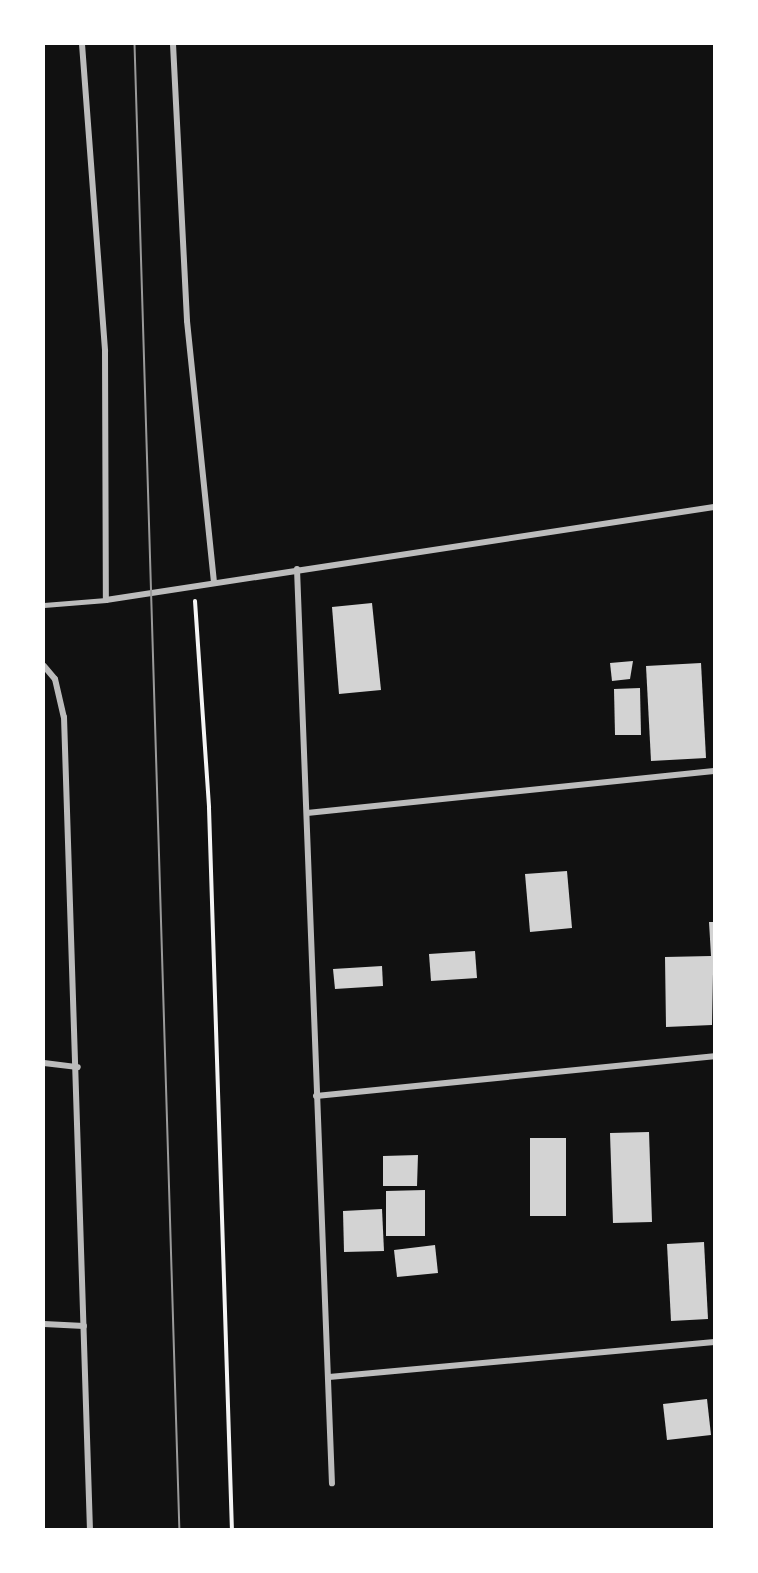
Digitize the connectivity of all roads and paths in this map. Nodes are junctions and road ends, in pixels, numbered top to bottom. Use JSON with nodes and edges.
{"nodes":[{"id":1,"x":82,"y":44,"type":"edge"},
{"id":2,"x":173,"y":44,"type":"edge"},
{"id":3,"x":714,"y":507,"type":"edge"},
{"id":4,"x":297,"y":569,"type":"junction"},
{"id":5,"x":214,"y":582,"type":"junction"},
{"id":6,"x":194,"y":585,"type":"junction"},
{"id":7,"x":106,"y":600,"type":"junction"},
{"id":8,"x":44,"y":605,"type":"edge"},
{"id":9,"x":44,"y":666,"type":"edge"},
{"id":10,"x":714,"y":771,"type":"edge"},
{"id":11,"x":307,"y":813,"type":"junction"},
{"id":12,"x":714,"y":1056,"type":"edge"},
{"id":13,"x":44,"y":1064,"type":"edge"},
{"id":14,"x":78,"y":1067,"type":"junction"},
{"id":15,"x":316,"y":1096,"type":"junction"},
{"id":16,"x":44,"y":1324,"type":"edge"},
{"id":17,"x":84,"y":1326,"type":"junction"},
{"id":18,"x":714,"y":1342,"type":"edge"},
{"id":19,"x":329,"y":1377,"type":"junction"},
{"id":20,"x":332,"y":1483,"type":"dead end"},
{"id":21,"x":90,"y":1530,"type":"edge"},
{"id":22,"x":232,"y":1530,"type":"edge"}],
"edges":[{"from":1,"to":7,"type":"street"},
{"from":2,"to":5,"type":"street"},
{"from":3,"to":4,"type":"street"},
{"from":4,"to":5,"type":"street"},
{"from":4,"to":11,"type":"street"},
{"from":5,"to":6,"type":"street"},
{"from":6,"to":7,"type":"street"},
{"from":6,"to":22,"type":"path"},
{"from":7,"to":8,"type":"lane"},
{"from":9,"to":14,"type":"street"},
{"from":10,"to":11,"type":"street"},
{"from":11,"to":15,"type":"street"},
{"from":12,"to":15,"type":"street"},
{"from":13,"to":14,"type":"street"},
{"from":14,"to":17,"type":"street"},
{"from":15,"to":19,"type":"street"},
{"from":16,"to":17,"type":"street"},
{"from":17,"to":21,"type":"street"},
{"from":18,"to":19,"type":"street"},
{"from":19,"to":20,"type":"street"}]}
